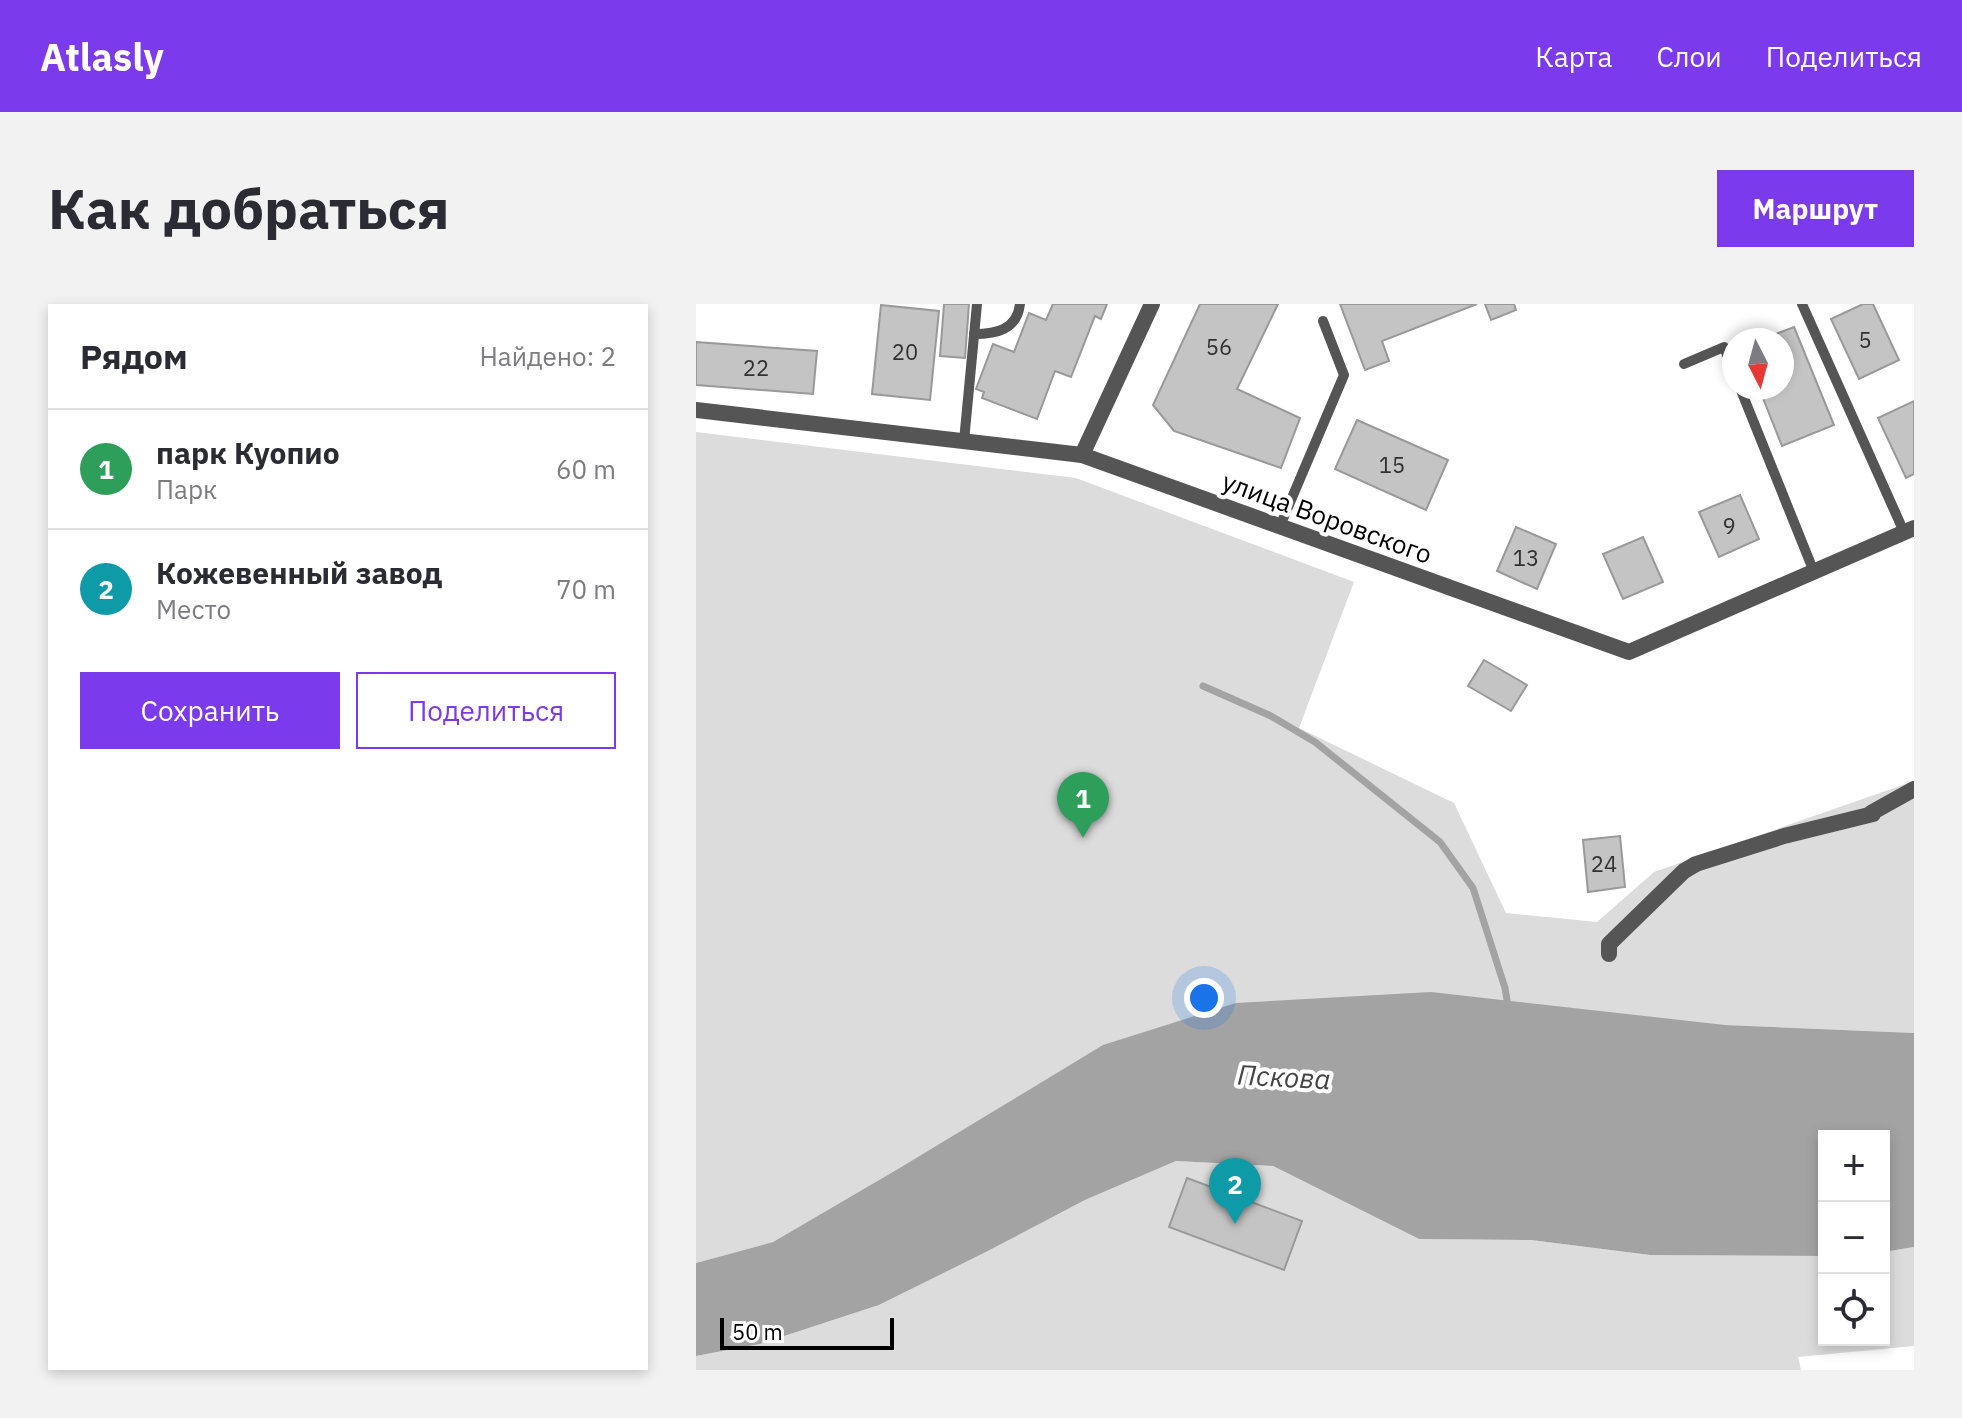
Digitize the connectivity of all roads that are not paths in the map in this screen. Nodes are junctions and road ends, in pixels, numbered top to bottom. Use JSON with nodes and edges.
{"nodes":[{"id":1,"x":977,"y":304,"type":"edge"},
{"id":2,"x":1020,"y":304,"type":"edge"},
{"id":3,"x":1152,"y":304,"type":"edge"},
{"id":4,"x":1802,"y":304,"type":"edge"},
{"id":5,"x":1323,"y":321,"type":"dead end"},
{"id":6,"x":974,"y":334,"type":"junction"},
{"id":7,"x":1722,"y":348,"type":"edge"},
{"id":8,"x":1684,"y":364,"type":"dead end"},
{"id":9,"x":1745,"y":400,"type":"edge"},
{"id":10,"x":696,"y":410,"type":"edge"},
{"id":11,"x":964,"y":441,"type":"junction"},
{"id":12,"x":1082,"y":455,"type":"junction"},
{"id":13,"x":1280,"y":526,"type":"junction"},
{"id":14,"x":1909,"y":530,"type":"edge"},
{"id":15,"x":1814,"y":572,"type":"junction"},
{"id":16,"x":1914,"y":789,"type":"edge"},
{"id":17,"x":1609,"y":954,"type":"dead end"}],
"edges":[{"from":1,"to":6,"type":"lane"},
{"from":2,"to":6,"type":"lane"},
{"from":3,"to":12,"type":"street"},
{"from":4,"to":14,"type":"lane"},
{"from":5,"to":13,"type":"lane"},
{"from":6,"to":11,"type":"lane"},
{"from":7,"to":8,"type":"lane"},
{"from":9,"to":15,"type":"lane"},
{"from":10,"to":11,"type":"street","name":"улица Воровского"},
{"from":11,"to":12,"type":"street","name":"улица Воровского"},
{"from":12,"to":13,"type":"street","name":"улица Воровского"},
{"from":13,"to":15,"type":"street","name":"улица Воровского"},
{"from":14,"to":15,"type":"street","name":"улица Воровского"},
{"from":16,"to":17,"type":"street"}]}
